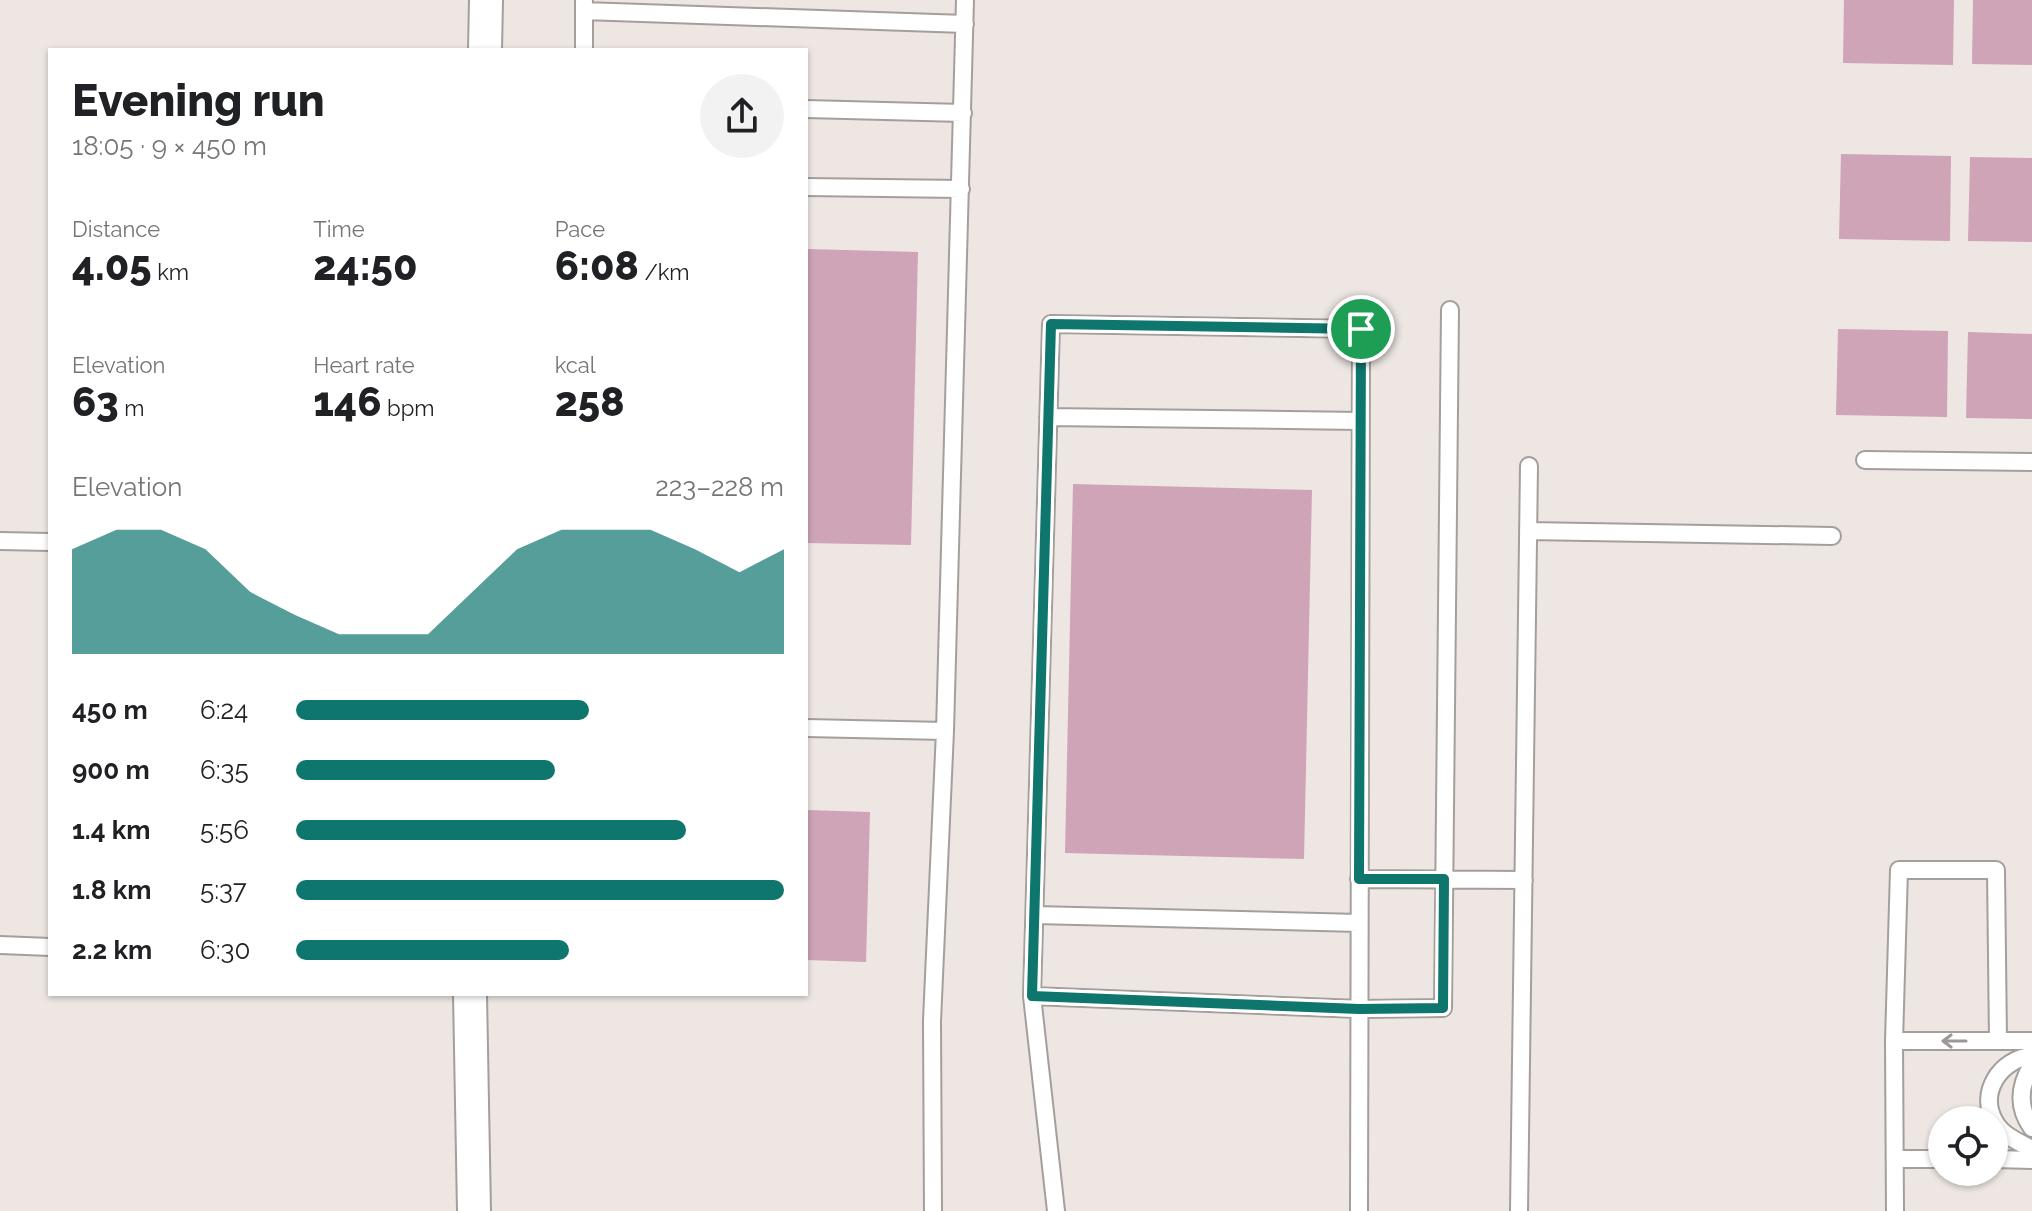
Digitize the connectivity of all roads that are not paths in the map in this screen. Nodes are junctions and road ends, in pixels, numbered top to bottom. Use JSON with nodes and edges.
{"nodes":[{"id":1,"x":486,"y":0,"type":"edge"},
{"id":2,"x":965,"y":0,"type":"edge"},
{"id":3,"x":584,"y":5,"type":"edge"},
{"id":4,"x":965,"y":24,"type":"junction"},
{"id":5,"x":485,"y":48,"type":"edge"},
{"id":6,"x":584,"y":48,"type":"edge"},
{"id":7,"x":808,"y":109,"type":"edge"},
{"id":8,"x":963,"y":113,"type":"junction"},
{"id":9,"x":808,"y":187,"type":"edge"},
{"id":10,"x":961,"y":189,"type":"junction"},
{"id":11,"x":1450,"y":310,"type":"dead end"},
{"id":12,"x":1048,"y":417,"type":"junction"},
{"id":13,"x":1360,"y":421,"type":"junction"},
{"id":14,"x":1865,"y":460,"type":"dead end"},
{"id":15,"x":2032,"y":462,"type":"edge"},
{"id":16,"x":1529,"y":466,"type":"dead end"},
{"id":17,"x":1528,"y":531,"type":"junction"},
{"id":18,"x":1832,"y":536,"type":"dead end"},
{"id":19,"x":0,"y":541,"type":"edge"},
{"id":20,"x":48,"y":542,"type":"edge"},
{"id":21,"x":808,"y":728,"type":"edge"},
{"id":22,"x":945,"y":731,"type":"junction"},
{"id":23,"x":1359,"y":879,"type":"junction"},
{"id":24,"x":1444,"y":879,"type":"junction"},
{"id":25,"x":1524,"y":880,"type":"junction"},
{"id":26,"x":1035,"y":915,"type":"junction"},
{"id":27,"x":1359,"y":923,"type":"junction"},
{"id":28,"x":0,"y":945,"type":"edge"},
{"id":29,"x":48,"y":947,"type":"edge"},
{"id":30,"x":470,"y":996,"type":"edge"},
{"id":31,"x":1032,"y":996,"type":"junction"},
{"id":32,"x":1359,"y":1009,"type":"junction"},
{"id":33,"x":1894,"y":1041,"type":"junction"},
{"id":34,"x":1998,"y":1041,"type":"junction"},
{"id":35,"x":2032,"y":1041,"type":"edge"},
{"id":36,"x":2032,"y":1056,"type":"edge"},
{"id":37,"x":2032,"y":1065,"type":"edge"},
{"id":38,"x":2032,"y":1128,"type":"edge"},
{"id":39,"x":2032,"y":1149,"type":"edge"},
{"id":40,"x":1895,"y":1159,"type":"junction"},
{"id":41,"x":1928,"y":1159,"type":"edge"},
{"id":42,"x":2008,"y":1159,"type":"edge"},
{"id":43,"x":2032,"y":1160,"type":"edge"},
{"id":44,"x":474,"y":1211,"type":"edge"},
{"id":45,"x":933,"y":1211,"type":"edge"},
{"id":46,"x":1056,"y":1211,"type":"edge"},
{"id":47,"x":1359,"y":1211,"type":"edge"},
{"id":48,"x":1519,"y":1211,"type":"edge"},
{"id":49,"x":1895,"y":1211,"type":"edge"}],
"edges":[{"from":1,"to":5,"type":"street"},
{"from":2,"to":4,"type":"lane"},
{"from":3,"to":4,"type":"lane"},
{"from":3,"to":6,"type":"lane"},
{"from":4,"to":8,"type":"lane"},
{"from":7,"to":8,"type":"lane"},
{"from":8,"to":10,"type":"lane"},
{"from":9,"to":10,"type":"lane"},
{"from":10,"to":22,"type":"lane"},
{"from":11,"to":24,"type":"lane"},
{"from":12,"to":13,"type":"lane"},
{"from":12,"to":13,"type":"lane"},
{"from":12,"to":26,"type":"lane"},
{"from":13,"to":23,"type":"lane"},
{"from":14,"to":15,"type":"lane"},
{"from":16,"to":17,"type":"lane"},
{"from":17,"to":18,"type":"lane"},
{"from":17,"to":25,"type":"lane"},
{"from":19,"to":20,"type":"lane"},
{"from":21,"to":22,"type":"lane"},
{"from":22,"to":45,"type":"lane"},
{"from":23,"to":24,"type":"lane"},
{"from":23,"to":27,"type":"lane"},
{"from":24,"to":25,"type":"lane"},
{"from":24,"to":32,"type":"lane"},
{"from":25,"to":48,"type":"lane"},
{"from":26,"to":27,"type":"lane"},
{"from":26,"to":31,"type":"lane"},
{"from":27,"to":32,"type":"lane"},
{"from":28,"to":29,"type":"lane"},
{"from":30,"to":44,"type":"street"},
{"from":31,"to":32,"type":"lane"},
{"from":31,"to":46,"type":"lane"},
{"from":32,"to":47,"type":"lane"},
{"from":34,"to":33,"type":"lane","one_way":true},
{"from":33,"to":34,"type":"lane"},
{"from":33,"to":40,"type":"lane"},
{"from":34,"to":35,"type":"lane"},
{"from":36,"to":39,"type":"lane"},
{"from":37,"to":38,"type":"lane"},
{"from":40,"to":41,"type":"lane"},
{"from":40,"to":49,"type":"lane"},
{"from":42,"to":43,"type":"lane"}]}
